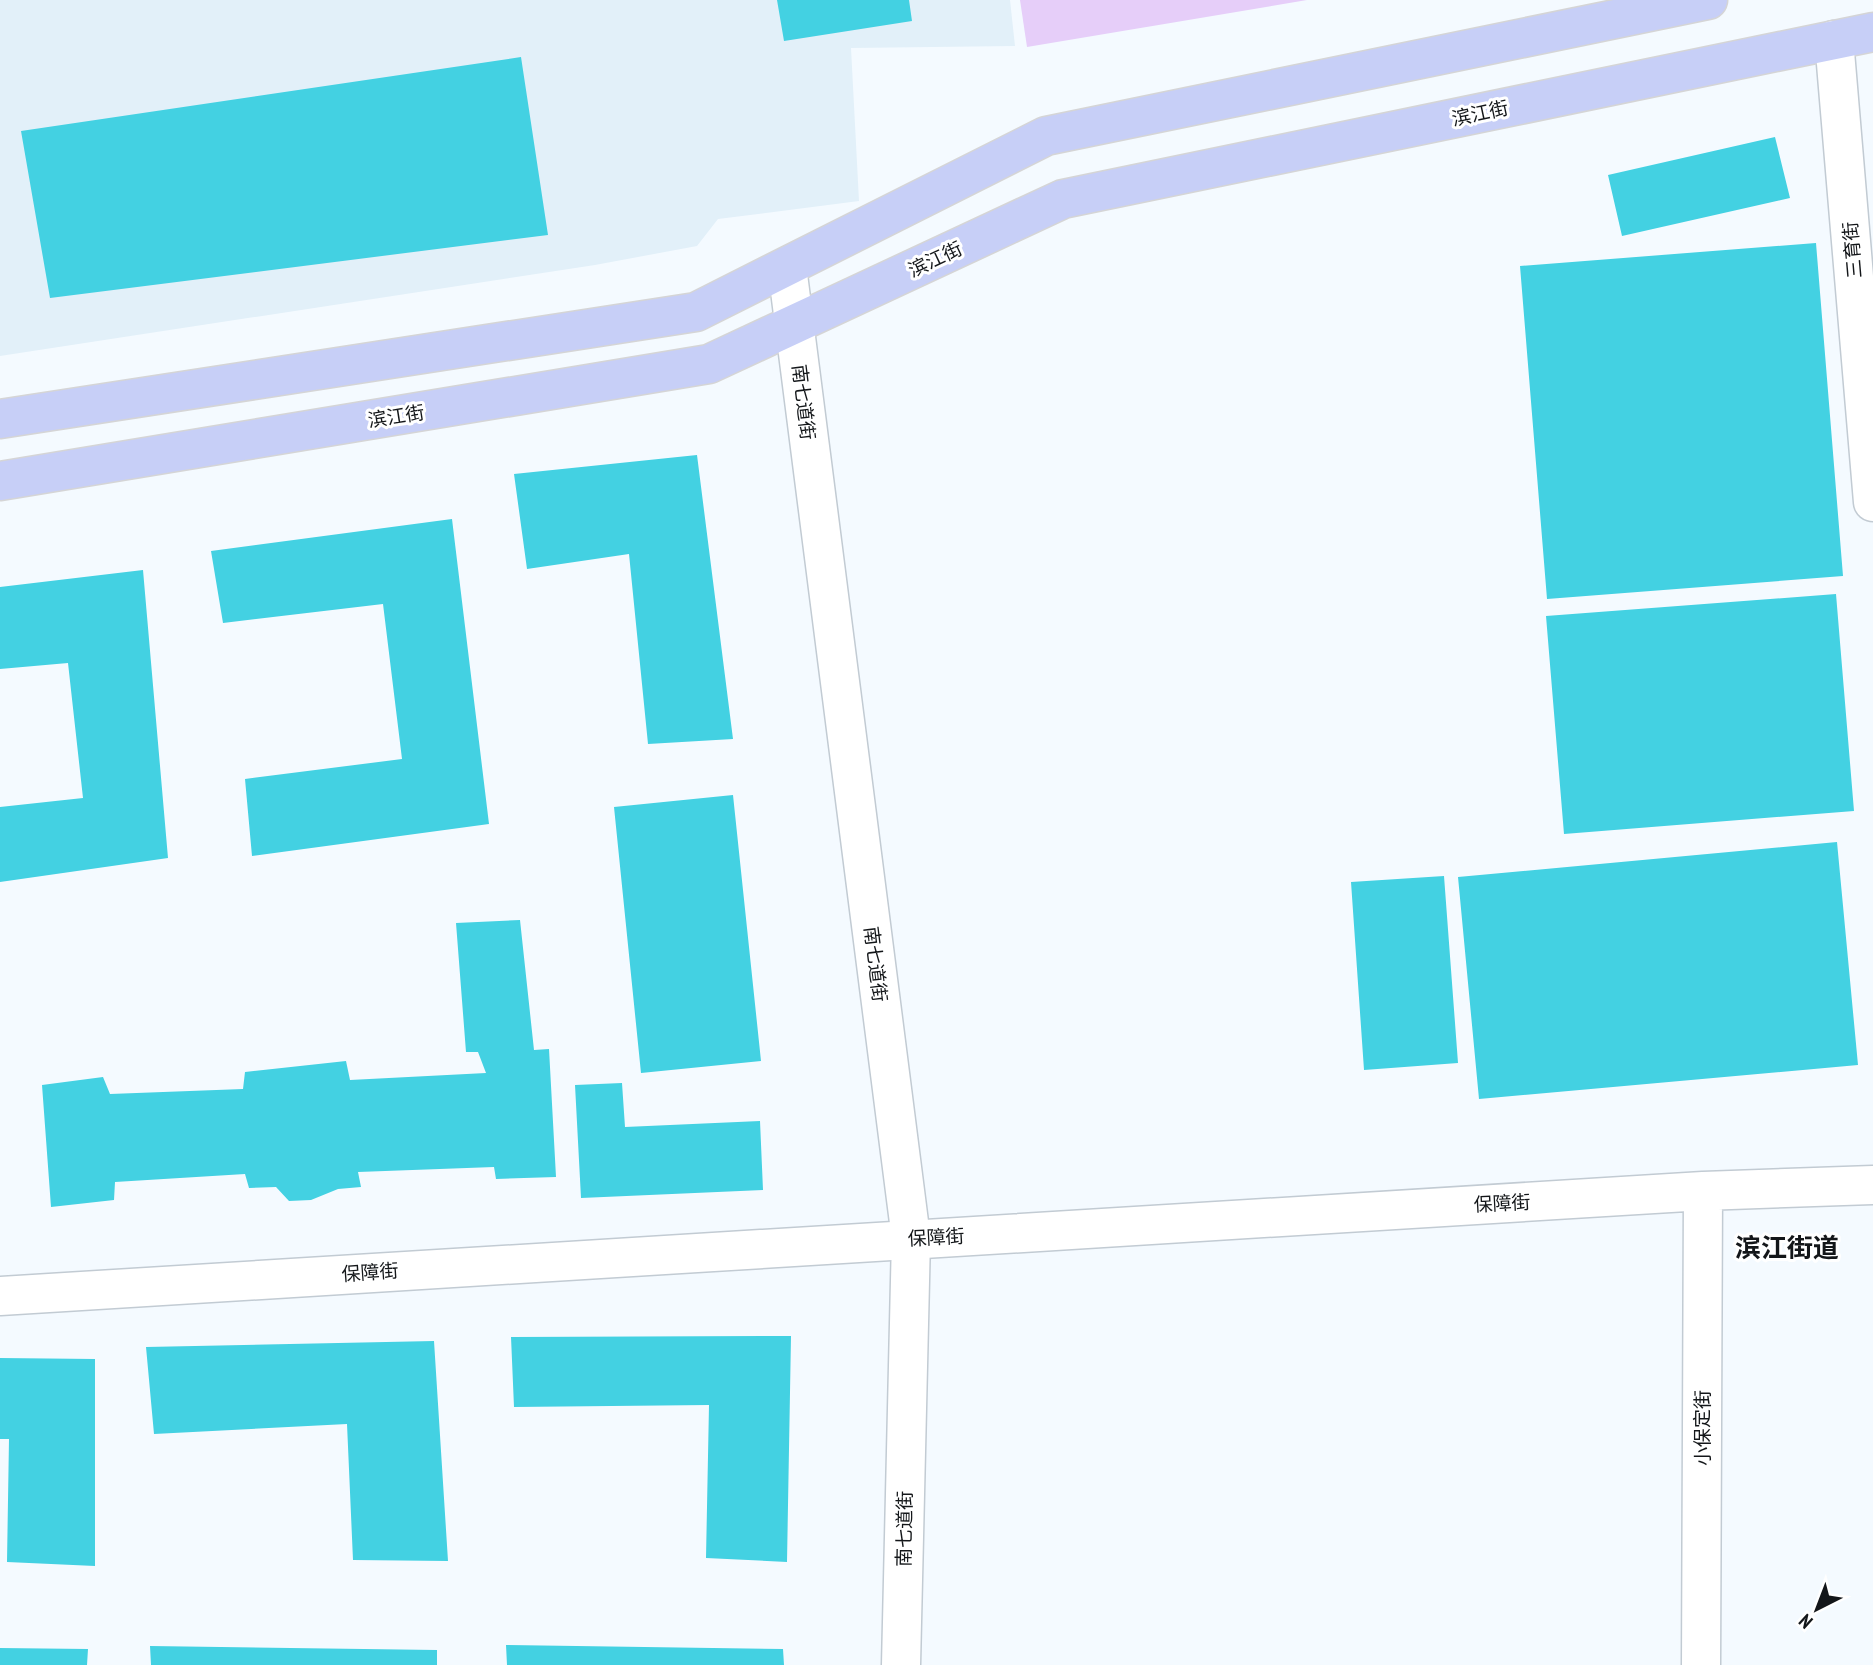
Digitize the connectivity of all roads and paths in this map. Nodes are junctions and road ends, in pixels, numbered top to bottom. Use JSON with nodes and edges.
{"nodes":[{"id":1,"x":1708,"y":0,"type":"edge"},
{"id":2,"x":1873,"y":32,"type":"edge"},
{"id":3,"x":1834,"y":40,"type":"junction"},
{"id":4,"x":787,"y":267,"type":"junction"},
{"id":5,"x":794,"y":324,"type":"junction"},
{"id":6,"x":0,"y":418,"type":"edge"},
{"id":7,"x":0,"y":481,"type":"edge"},
{"id":8,"x":1873,"y":502,"type":"edge"},
{"id":9,"x":1873,"y":1185,"type":"edge"},
{"id":10,"x":1703,"y":1191,"type":"junction"},
{"id":11,"x":911,"y":1238,"type":"junction"},
{"id":12,"x":0,"y":1296,"type":"edge"},
{"id":13,"x":901,"y":1665,"type":"edge"},
{"id":14,"x":1701,"y":1665,"type":"edge"}],
"edges":[{"from":1,"to":4,"type":"main road"},
{"from":2,"to":3,"type":"main road","name":"滨江街"},
{"from":3,"to":5,"type":"main road","name":"滨江街"},
{"from":3,"to":8,"type":"street","name":"三育街"},
{"from":4,"to":5,"type":"street","name":"南七道街"},
{"from":4,"to":6,"type":"main road"},
{"from":5,"to":7,"type":"main road","name":"滨江街"},
{"from":5,"to":11,"type":"street","name":"南七道街"},
{"from":9,"to":10,"type":"street","name":"保障街"},
{"from":10,"to":11,"type":"street","name":"保障街"},
{"from":10,"to":14,"type":"street","name":"小保定街"},
{"from":11,"to":12,"type":"street","name":"保障街"},
{"from":11,"to":13,"type":"street","name":"南七道街"}]}
